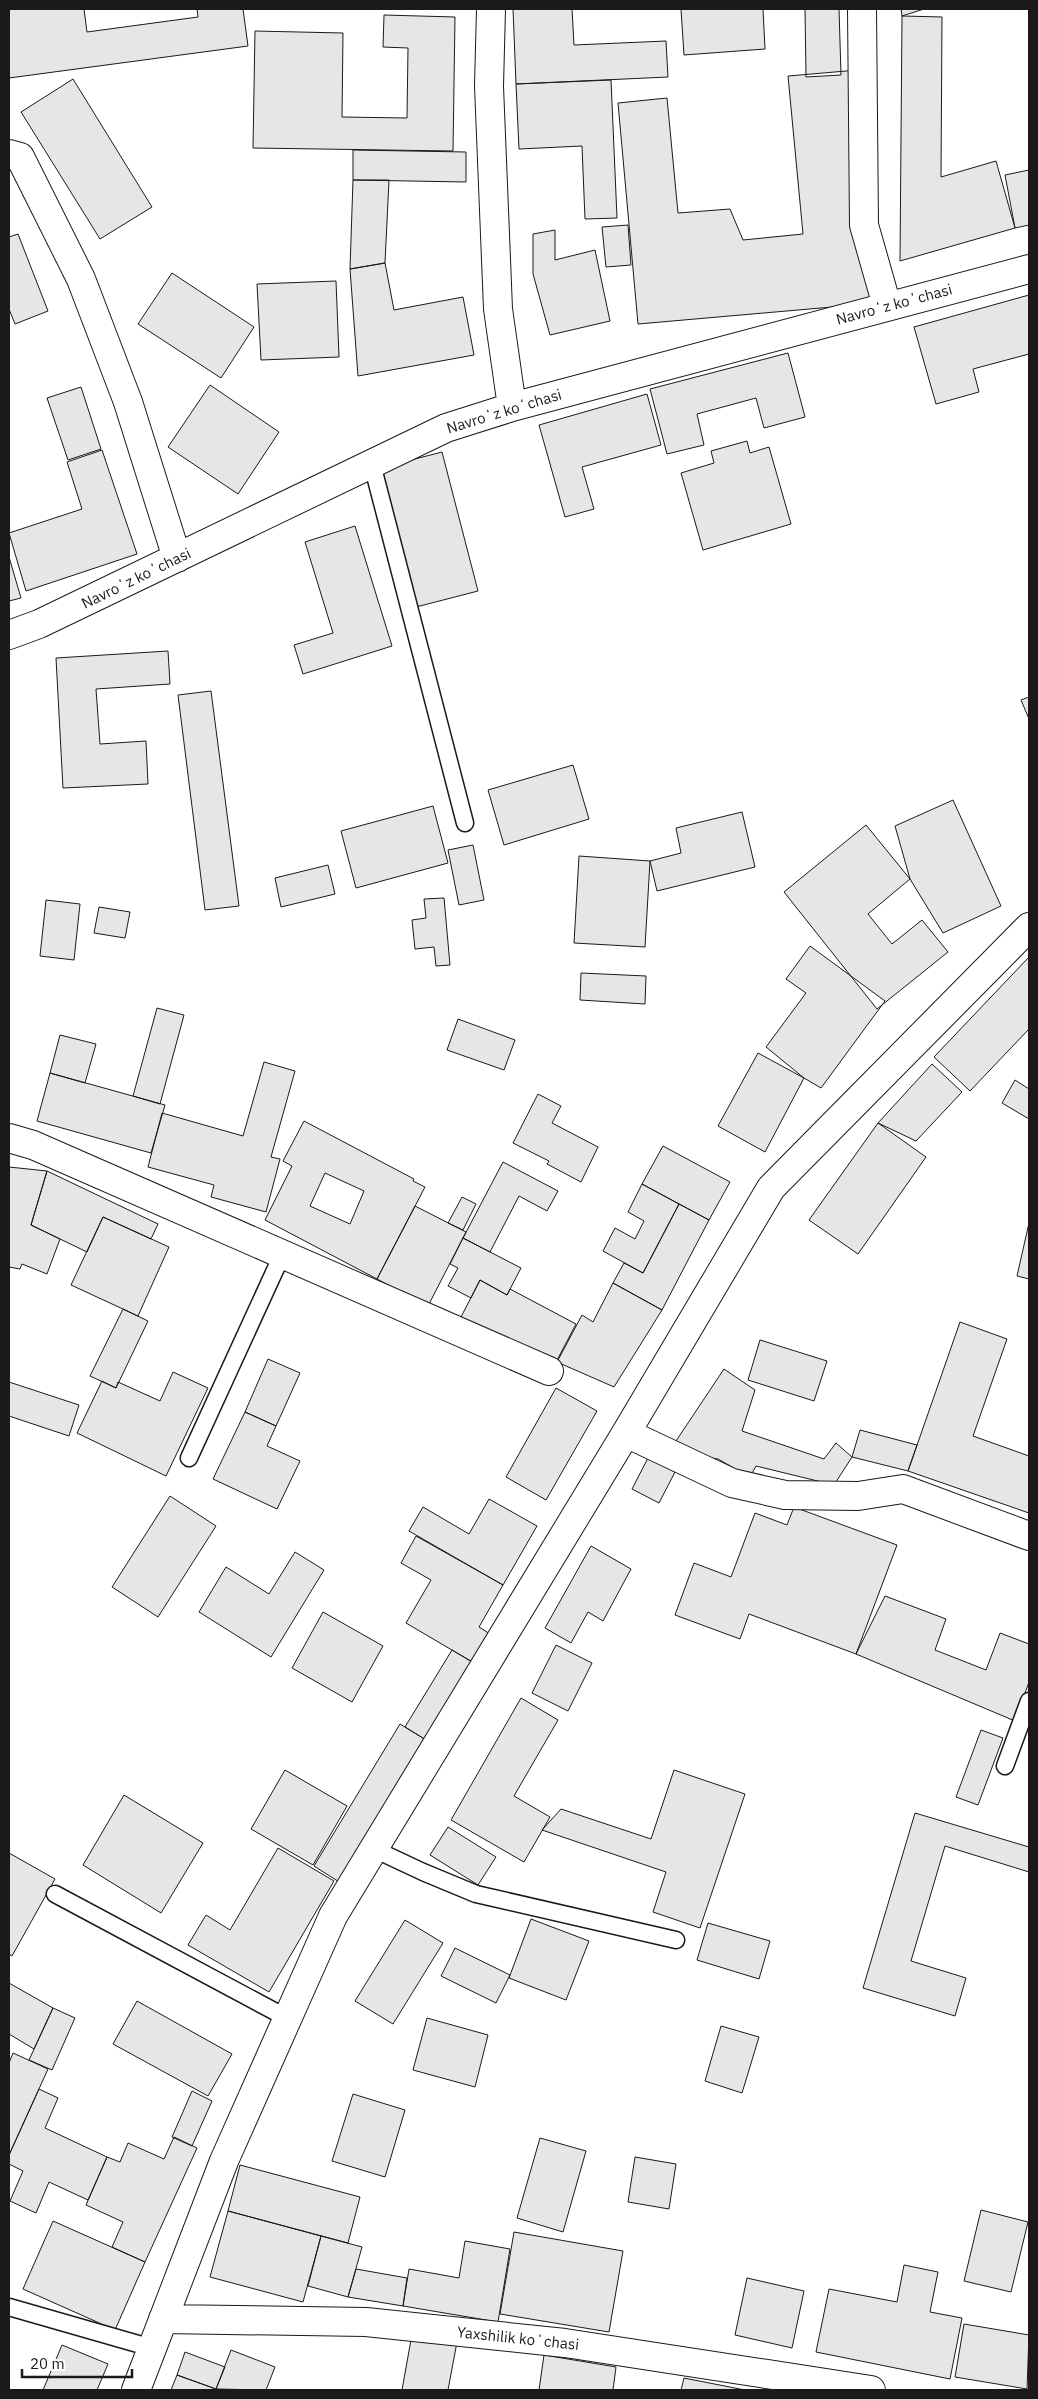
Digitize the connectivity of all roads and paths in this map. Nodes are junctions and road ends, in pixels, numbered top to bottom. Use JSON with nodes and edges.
{"nodes":[{"id":1,"x":491,"y":9,"type":"edge"},
{"id":2,"x":862,"y":9,"type":"edge"},
{"id":3,"x":9,"y":154,"type":"edge"},
{"id":4,"x":1029,"y":269,"type":"edge"},
{"id":5,"x":887,"y":306,"type":"junction"},
{"id":6,"x":512,"y":407,"type":"junction"},
{"id":7,"x":372,"y":464,"type":"junction"},
{"id":8,"x":177,"y":558,"type":"junction"},
{"id":9,"x":9,"y":635,"type":"edge"},
{"id":10,"x":465,"y":823,"type":"dead end"},
{"id":11,"x":1029,"y":927,"type":"edge"},
{"id":12,"x":9,"y":1138,"type":"edge"},
{"id":13,"x":282,"y":1255,"type":"junction"},
{"id":14,"x":549,"y":1372,"type":"dead end"},
{"id":15,"x":626,"y":1433,"type":"junction"},
{"id":16,"x":189,"y":1458,"type":"dead end"},
{"id":17,"x":1029,"y":1536,"type":"edge"},
{"id":18,"x":1029,"y":1701,"type":"edge"},
{"id":19,"x":1005,"y":1766,"type":"dead end"},
{"id":20,"x":374,"y":1848,"type":"junction"},
{"id":21,"x":55,"y":1894,"type":"dead end"},
{"id":22,"x":676,"y":1940,"type":"dead end"},
{"id":23,"x":287,"y":2018,"type":"junction"},
{"id":24,"x":9,"y":2307,"type":"edge"},
{"id":25,"x":163,"y":2319,"type":"junction"},
{"id":26,"x":152,"y":2348,"type":"junction"},
{"id":27,"x":136,"y":2390,"type":"edge"},
{"id":28,"x":871,"y":2390,"type":"edge"}],
"edges":[{"from":1,"to":6,"type":"street"},
{"from":2,"to":5,"type":"street"},
{"from":3,"to":8,"type":"street"},
{"from":4,"to":5,"type":"street","name":"Navroʻz koʻchasi"},
{"from":5,"to":6,"type":"street","name":"Navroʻz koʻchasi"},
{"from":6,"to":7,"type":"street","name":"Navroʻz koʻchasi"},
{"from":7,"to":8,"type":"street","name":"Navroʻz koʻchasi"},
{"from":7,"to":10,"type":"lane"},
{"from":8,"to":9,"type":"street","name":"Navroʻz koʻchasi"},
{"from":11,"to":15,"type":"street"},
{"from":12,"to":13,"type":"street"},
{"from":13,"to":14,"type":"street"},
{"from":13,"to":16,"type":"lane"},
{"from":15,"to":17,"type":"street"},
{"from":15,"to":20,"type":"street"},
{"from":18,"to":19,"type":"lane"},
{"from":20,"to":22,"type":"lane"},
{"from":20,"to":23,"type":"street"},
{"from":21,"to":23,"type":"lane"},
{"from":23,"to":25,"type":"street"},
{"from":24,"to":26,"type":"lane"},
{"from":25,"to":26,"type":"street"},
{"from":25,"to":28,"type":"street","name":"Yaxshilik koʻchasi"},
{"from":26,"to":27,"type":"street"}]}
